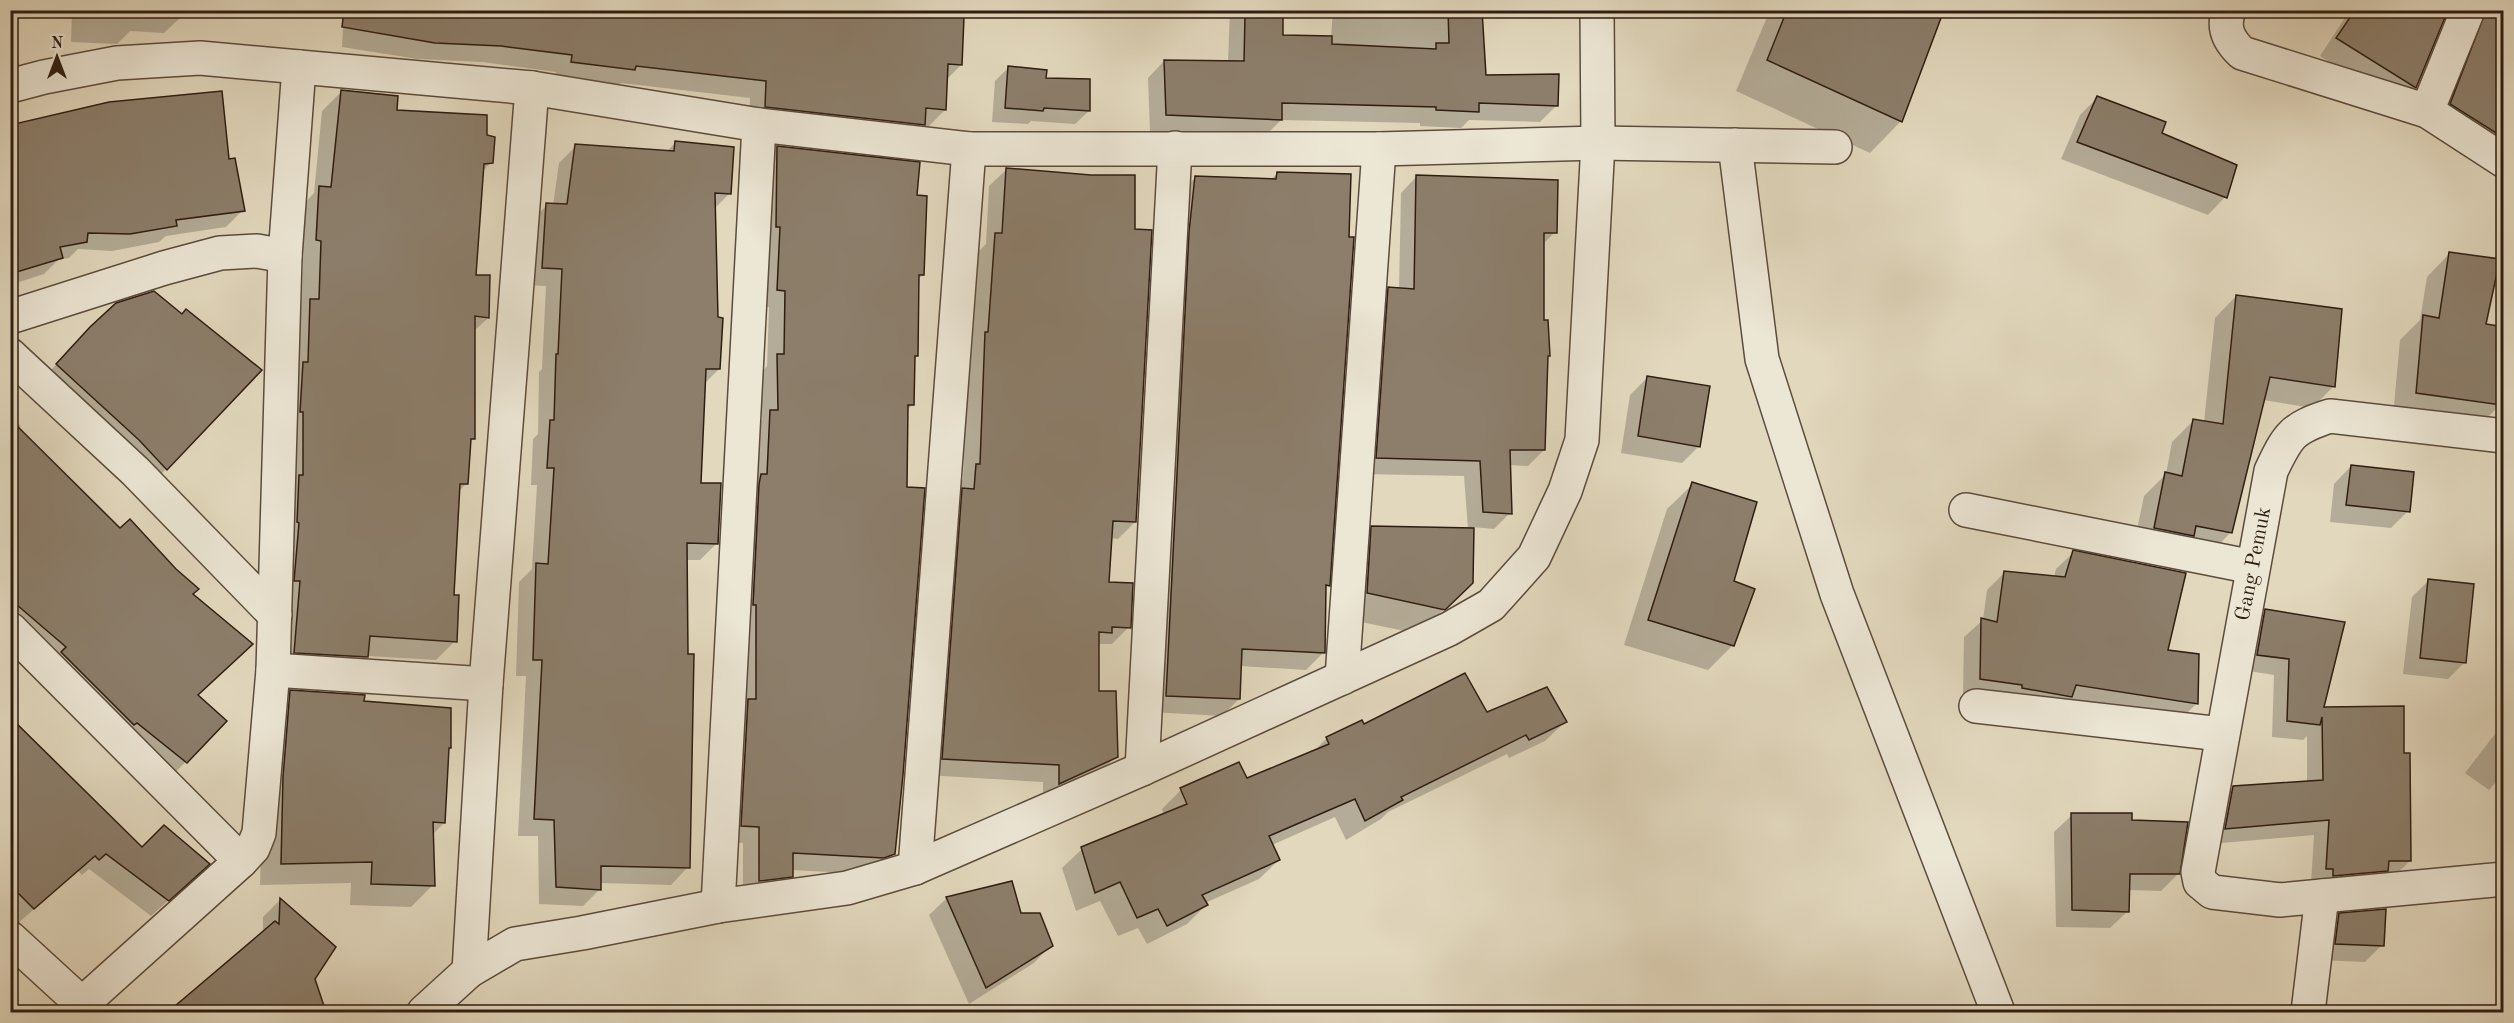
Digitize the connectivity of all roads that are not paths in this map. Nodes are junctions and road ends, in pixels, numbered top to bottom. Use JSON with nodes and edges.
{"nodes":[{"id":1,"x":1597,"y":10,"type":"edge"},
{"id":2,"x":2229,"y":10,"type":"edge"},
{"id":3,"x":2468,"y":10,"type":"edge"},
{"id":4,"x":299,"y":67,"type":"junction"},
{"id":5,"x":10,"y":86,"type":"edge"},
{"id":6,"x":531,"y":88,"type":"junction"},
{"id":7,"x":2427,"y":111,"type":"junction"},
{"id":8,"x":759,"y":125,"type":"junction"},
{"id":9,"x":1598,"y":143,"type":"junction"},
{"id":10,"x":1735,"y":145,"type":"junction"},
{"id":11,"x":1835,"y":147,"type":"dead end"},
{"id":12,"x":1174,"y":148,"type":"junction"},
{"id":13,"x":969,"y":149,"type":"junction"},
{"id":14,"x":1379,"y":150,"type":"junction"},
{"id":15,"x":2504,"y":161,"type":"edge"},
{"id":16,"x":285,"y":256,"type":"junction"},
{"id":17,"x":10,"y":317,"type":"edge"},
{"id":18,"x":10,"y":355,"type":"edge"},
{"id":19,"x":2504,"y":436,"type":"edge"},
{"id":20,"x":1966,"y":510,"type":"dead end"},
{"id":21,"x":2253,"y":567,"type":"junction"},
{"id":22,"x":275,"y":615,"type":"junction"},
{"id":23,"x":10,"y":629,"type":"edge"},
{"id":24,"x":273,"y":670,"type":"junction"},
{"id":25,"x":1342,"y":678,"type":"junction"},
{"id":26,"x":486,"y":684,"type":"junction"},
{"id":27,"x":1976,"y":706,"type":"dead end"},
{"id":28,"x":2221,"y":734,"type":"junction"},
{"id":29,"x":1142,"y":769,"type":"junction"},
{"id":30,"x":241,"y":861,"type":"junction"},
{"id":31,"x":915,"y":868,"type":"junction"},
{"id":32,"x":2504,"y":879,"type":"edge"},
{"id":33,"x":2322,"y":896,"type":"junction"},
{"id":34,"x":718,"y":906,"type":"junction"},
{"id":35,"x":10,"y":938,"type":"edge"},
{"id":36,"x":470,"y":970,"type":"junction"},
{"id":37,"x":77,"y":1008,"type":"edge"},
{"id":38,"x":424,"y":1012,"type":"edge"},
{"id":39,"x":1998,"y":1012,"type":"edge"},
{"id":40,"x":2308,"y":1012,"type":"edge"}],
"edges":[{"from":1,"to":9,"type":"street"},
{"from":2,"to":7,"type":"street"},
{"from":3,"to":7,"type":"street"},
{"from":4,"to":5,"type":"street"},
{"from":4,"to":6,"type":"street"},
{"from":4,"to":16,"type":"street"},
{"from":6,"to":8,"type":"street"},
{"from":6,"to":26,"type":"street"},
{"from":7,"to":15,"type":"street"},
{"from":8,"to":13,"type":"street"},
{"from":8,"to":34,"type":"street"},
{"from":9,"to":10,"type":"street"},
{"from":9,"to":14,"type":"street"},
{"from":9,"to":25,"type":"street"},
{"from":10,"to":11,"type":"street"},
{"from":10,"to":39,"type":"street"},
{"from":12,"to":13,"type":"street"},
{"from":12,"to":14,"type":"street"},
{"from":12,"to":29,"type":"street"},
{"from":13,"to":31,"type":"street"},
{"from":14,"to":25,"type":"street"},
{"from":16,"to":17,"type":"street"},
{"from":16,"to":22,"type":"street"},
{"from":18,"to":22,"type":"street"},
{"from":19,"to":21,"type":"street","name":"Gang Pemuk"},
{"from":20,"to":21,"type":"street"},
{"from":21,"to":28,"type":"street","name":"Gang Pemuk"},
{"from":22,"to":24,"type":"street"},
{"from":23,"to":30,"type":"street"},
{"from":24,"to":26,"type":"street"},
{"from":24,"to":30,"type":"street"},
{"from":25,"to":29,"type":"street"},
{"from":26,"to":36,"type":"street"},
{"from":27,"to":28,"type":"street"},
{"from":28,"to":33,"type":"street","name":"Gang Pemuk"},
{"from":29,"to":31,"type":"street"},
{"from":30,"to":37,"type":"street"},
{"from":31,"to":34,"type":"street"},
{"from":32,"to":33,"type":"street","name":"Gang Pemuk"},
{"from":33,"to":40,"type":"street"},
{"from":34,"to":36,"type":"street"},
{"from":35,"to":37,"type":"street"},
{"from":36,"to":38,"type":"street"}]}
